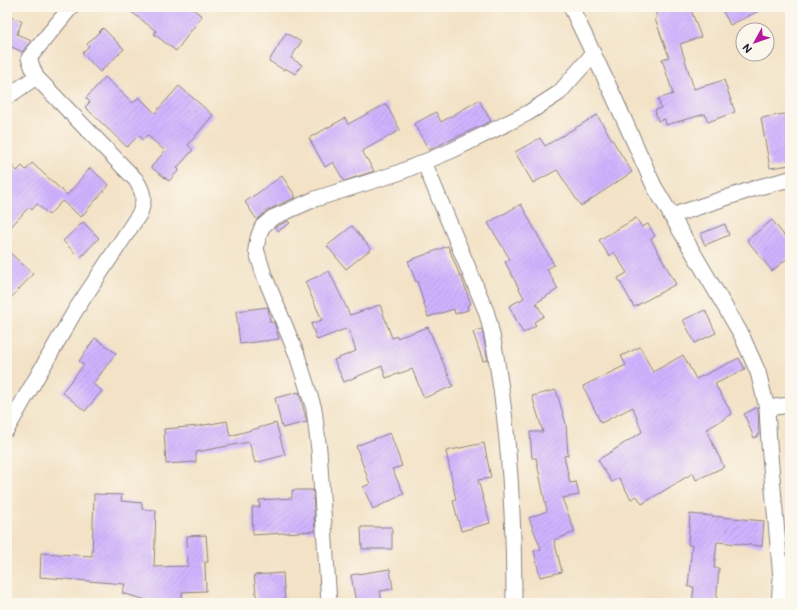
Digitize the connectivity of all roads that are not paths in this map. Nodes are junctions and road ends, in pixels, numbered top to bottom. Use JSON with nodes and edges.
{"nodes":[{"id":1,"x":71,"y":7,"type":"edge"},
{"id":2,"x":571,"y":7,"type":"edge"},
{"id":3,"x":593,"y":54,"type":"junction"},
{"id":4,"x":36,"y":76,"type":"junction"},
{"id":5,"x":7,"y":97,"type":"edge"},
{"id":6,"x":424,"y":162,"type":"junction"},
{"id":7,"x":790,"y":179,"type":"edge"},
{"id":8,"x":671,"y":216,"type":"junction"},
{"id":9,"x":790,"y":405,"type":"edge"},
{"id":10,"x":768,"y":408,"type":"junction"},
{"id":11,"x":7,"y":429,"type":"edge"},
{"id":12,"x":786,"y":579,"type":"edge"},
{"id":13,"x":329,"y":603,"type":"edge"},
{"id":14,"x":514,"y":603,"type":"edge"},
{"id":15,"x":779,"y":603,"type":"edge"}],
"edges":[{"from":1,"to":4,"type":"street"},
{"from":2,"to":3,"type":"street"},
{"from":3,"to":6,"type":"street"},
{"from":3,"to":8,"type":"street"},
{"from":4,"to":5,"type":"street"},
{"from":4,"to":11,"type":"street"},
{"from":6,"to":13,"type":"street"},
{"from":6,"to":14,"type":"street"},
{"from":7,"to":8,"type":"street"},
{"from":8,"to":10,"type":"street"},
{"from":9,"to":10,"type":"street"},
{"from":10,"to":12,"type":"street"},
{"from":12,"to":15,"type":"street"}]}
